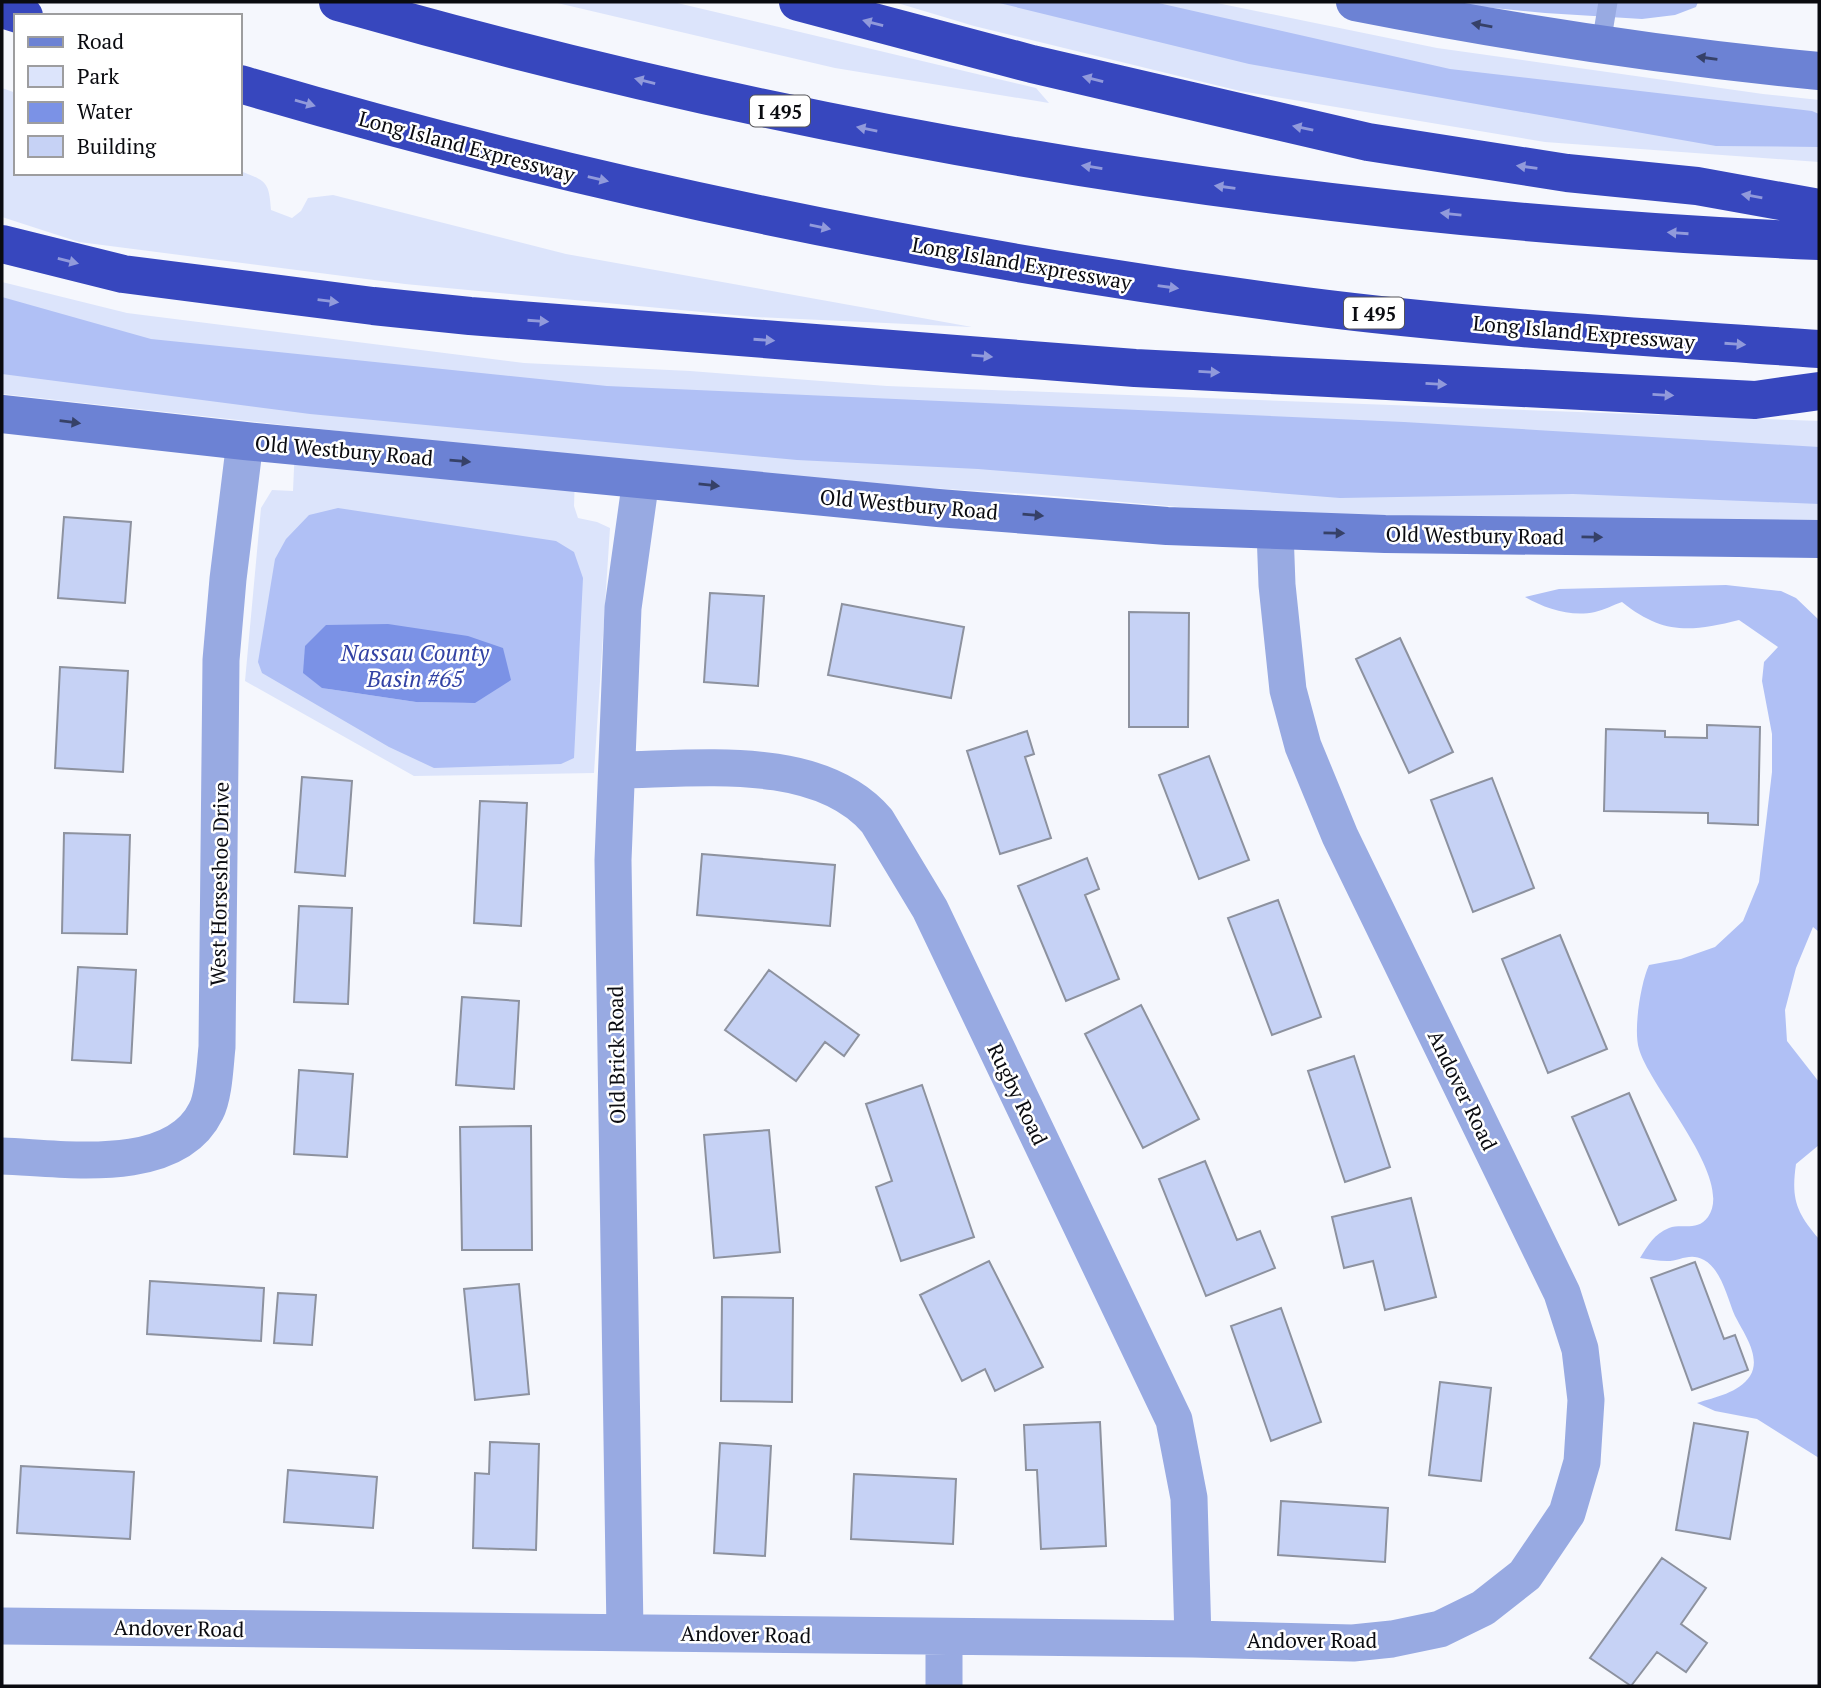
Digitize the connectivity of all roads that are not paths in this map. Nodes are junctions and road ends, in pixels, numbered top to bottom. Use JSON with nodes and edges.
{"nodes":[{"id":1,"x":338,"y":2,"type":"edge"},
{"id":2,"x":798,"y":2,"type":"edge"},
{"id":3,"x":1355,"y":2,"type":"edge"},
{"id":4,"x":1608,"y":2,"type":"edge"},
{"id":5,"x":1601,"y":44,"type":"junction"},
{"id":6,"x":1819,"y":71,"type":"edge"},
{"id":7,"x":242,"y":85,"type":"edge"},
{"id":8,"x":1819,"y":208,"type":"edge"},
{"id":9,"x":1819,"y":241,"type":"edge"},
{"id":10,"x":2,"y":244,"type":"edge"},
{"id":11,"x":1819,"y":349,"type":"edge"},
{"id":12,"x":1819,"y":391,"type":"edge"},
{"id":13,"x":2,"y":414,"type":"edge"},
{"id":14,"x":245,"y":441,"type":"junction"},
{"id":15,"x":641,"y":479,"type":"junction"},
{"id":16,"x":1275,"y":531,"type":"junction"},
{"id":17,"x":1819,"y":539,"type":"edge"},
{"id":18,"x":617,"y":770,"type":"junction"},
{"id":19,"x":4,"y":1156,"type":"edge"},
{"id":20,"x":2,"y":1626,"type":"edge"},
{"id":21,"x":625,"y":1632,"type":"junction"},
{"id":22,"x":944,"y":1637,"type":"junction"},
{"id":23,"x":1193,"y":1639,"type":"junction"},
{"id":24,"x":944,"y":1686,"type":"edge"}],
"edges":[{"from":9,"to":1,"type":"highway","number":"I 495","one_way":true},
{"from":8,"to":2,"type":"highway","one_way":true},
{"from":5,"to":3,"type":"main road","one_way":true},
{"from":4,"to":5,"type":"lane"},
{"from":6,"to":5,"type":"main road","one_way":true},
{"from":7,"to":11,"type":"highway","name":"Long Island Expressway","number":"I 495","one_way":true},
{"from":10,"to":12,"type":"highway","one_way":true},
{"from":13,"to":14,"type":"main road","name":"Old Westbury Road","one_way":true},
{"from":14,"to":15,"type":"main road","name":"Old Westbury Road","one_way":true},
{"from":14,"to":19,"type":"street","name":"West Horseshoe Drive"},
{"from":15,"to":16,"type":"main road","name":"Old Westbury Road","one_way":true},
{"from":15,"to":18,"type":"street","name":"Old Brick Road"},
{"from":16,"to":17,"type":"main road","name":"Old Westbury Road","one_way":true},
{"from":16,"to":23,"type":"street","name":"Andover Road"},
{"from":18,"to":21,"type":"street","name":"Old Brick Road"},
{"from":18,"to":23,"type":"street","name":"Rugby Road"},
{"from":20,"to":21,"type":"street","name":"Andover Road"},
{"from":21,"to":22,"type":"street","name":"Andover Road"},
{"from":22,"to":23,"type":"street","name":"Andover Road"},
{"from":22,"to":24,"type":"street"}]}
